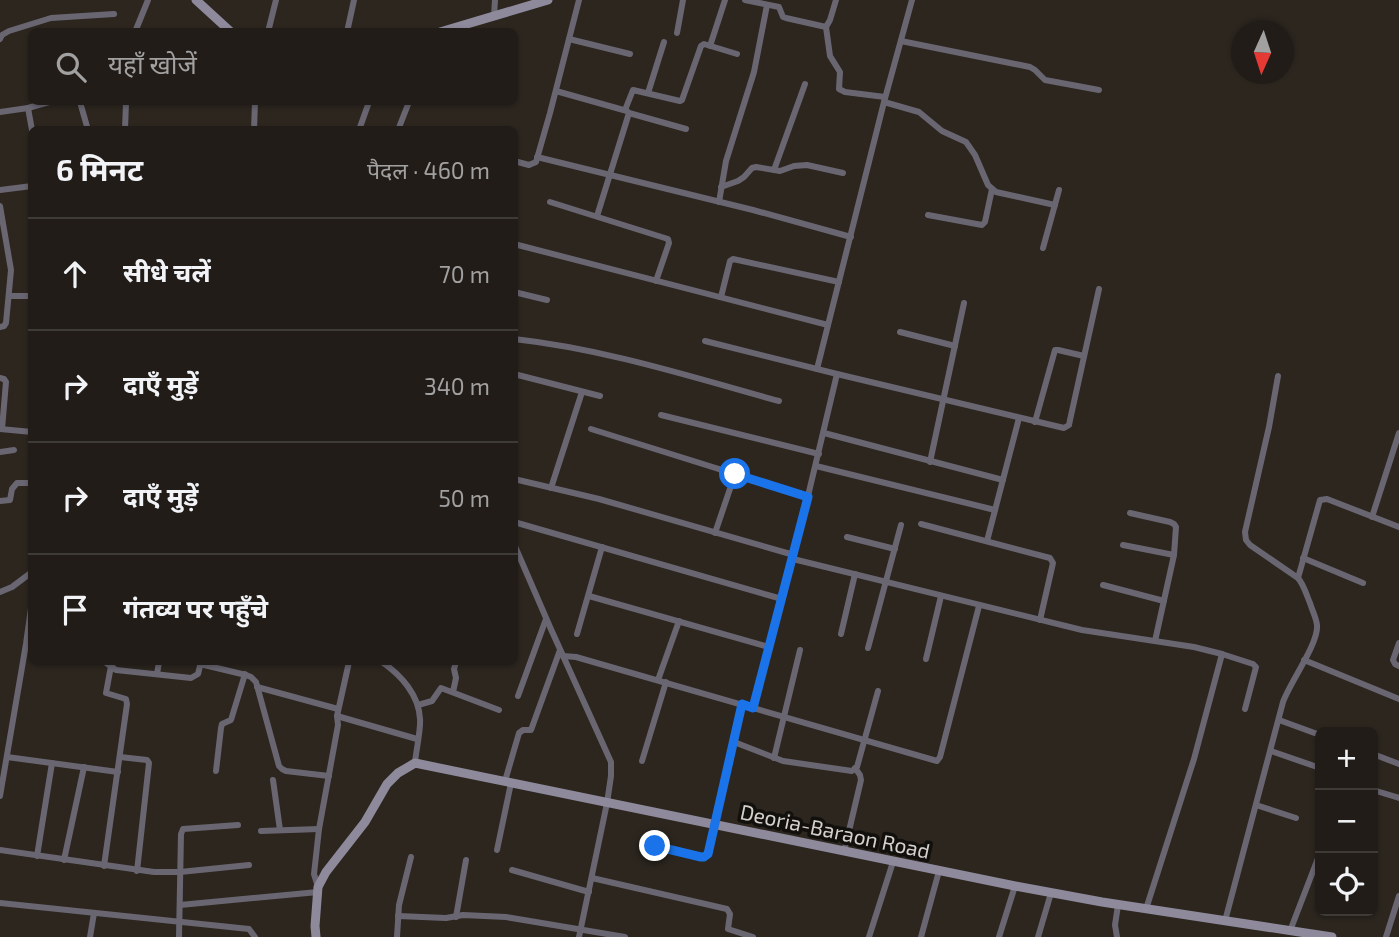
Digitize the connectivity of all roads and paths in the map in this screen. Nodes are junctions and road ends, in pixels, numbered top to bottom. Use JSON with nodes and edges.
{"nodes":[{"id":1,"x":148,"y":0,"type":"edge"},
{"id":2,"x":196,"y":0,"type":"edge"},
{"id":3,"x":276,"y":0,"type":"edge"},
{"id":4,"x":354,"y":0,"type":"edge"},
{"id":5,"x":495,"y":0,"type":"edge"},
{"id":6,"x":548,"y":0,"type":"edge"},
{"id":7,"x":579,"y":0,"type":"edge"},
{"id":8,"x":683,"y":0,"type":"edge"},
{"id":9,"x":725,"y":0,"type":"edge"},
{"id":10,"x":745,"y":0,"type":"edge"},
{"id":11,"x":836,"y":0,"type":"edge"},
{"id":12,"x":912,"y":0,"type":"edge"},
{"id":13,"x":767,"y":5,"type":"junction"},
{"id":14,"x":114,"y":14,"type":"dead end"},
{"id":15,"x":494,"y":16,"type":"junction"},
{"id":16,"x":826,"y":27,"type":"junction"},
{"id":17,"x":136,"y":28,"type":"edge"},
{"id":18,"x":226,"y":28,"type":"edge"},
{"id":19,"x":269,"y":28,"type":"edge"},
{"id":20,"x":348,"y":28,"type":"edge"},
{"id":21,"x":454,"y":28,"type":"edge"},
{"id":22,"x":677,"y":33,"type":"dead end"},
{"id":23,"x":0,"y":39,"type":"edge"},
{"id":24,"x":569,"y":39,"type":"junction"},
{"id":25,"x":901,"y":41,"type":"junction"},
{"id":26,"x":664,"y":42,"type":"dead end"},
{"id":27,"x":710,"y":46,"type":"junction"},
{"id":28,"x":630,"y":54,"type":"dead end"},
{"id":29,"x":737,"y":54,"type":"dead end"},
{"id":30,"x":805,"y":85,"type":"dead end"},
{"id":31,"x":1099,"y":90,"type":"dead end"},
{"id":32,"x":556,"y":91,"type":"junction"},
{"id":33,"x":648,"y":93,"type":"junction"},
{"id":34,"x":885,"y":100,"type":"junction"},
{"id":35,"x":38,"y":105,"type":"edge"},
{"id":36,"x":81,"y":105,"type":"edge"},
{"id":37,"x":126,"y":105,"type":"edge"},
{"id":38,"x":255,"y":105,"type":"edge"},
{"id":39,"x":368,"y":105,"type":"edge"},
{"id":40,"x":408,"y":105,"type":"edge"},
{"id":41,"x":28,"y":108,"type":"junction"},
{"id":42,"x":0,"y":112,"type":"edge"},
{"id":43,"x":627,"y":112,"type":"junction"},
{"id":44,"x":31,"y":126,"type":"edge"},
{"id":45,"x":87,"y":126,"type":"edge"},
{"id":46,"x":125,"y":126,"type":"edge"},
{"id":47,"x":254,"y":126,"type":"edge"},
{"id":48,"x":360,"y":126,"type":"edge"},
{"id":49,"x":400,"y":126,"type":"edge"},
{"id":50,"x":686,"y":129,"type":"dead end"},
{"id":51,"x":537,"y":157,"type":"junction"},
{"id":52,"x":518,"y":162,"type":"edge"},
{"id":53,"x":774,"y":170,"type":"junction"},
{"id":54,"x":843,"y":173,"type":"dead end"},
{"id":55,"x":610,"y":174,"type":"junction"},
{"id":56,"x":28,"y":186,"type":"edge"},
{"id":57,"x":721,"y":187,"type":"junction"},
{"id":58,"x":992,"y":189,"type":"junction"},
{"id":59,"x":0,"y":190,"type":"edge"},
{"id":60,"x":1059,"y":190,"type":"dead end"},
{"id":61,"x":550,"y":202,"type":"dead end"},
{"id":62,"x":719,"y":202,"type":"junction"},
{"id":63,"x":1055,"y":205,"type":"junction"},
{"id":64,"x":0,"y":207,"type":"edge"},
{"id":65,"x":928,"y":215,"type":"dead end"},
{"id":66,"x":597,"y":216,"type":"junction"},
{"id":67,"x":851,"y":237,"type":"junction"},
{"id":68,"x":518,"y":245,"type":"edge"},
{"id":69,"x":1043,"y":248,"type":"dead end"},
{"id":70,"x":656,"y":281,"type":"junction"},
{"id":71,"x":839,"y":282,"type":"junction"},
{"id":72,"x":1099,"y":289,"type":"dead end"},
{"id":73,"x":518,"y":293,"type":"edge"},
{"id":74,"x":9,"y":296,"type":"junction"},
{"id":75,"x":28,"y":296,"type":"edge"},
{"id":76,"x":721,"y":297,"type":"junction"},
{"id":77,"x":547,"y":300,"type":"dead end"},
{"id":78,"x":964,"y":303,"type":"dead end"},
{"id":79,"x":828,"y":325,"type":"junction"},
{"id":80,"x":0,"y":327,"type":"edge"},
{"id":81,"x":900,"y":332,"type":"dead end"},
{"id":82,"x":518,"y":339,"type":"edge"},
{"id":83,"x":705,"y":341,"type":"dead end"},
{"id":84,"x":955,"y":346,"type":"junction"},
{"id":85,"x":1084,"y":356,"type":"junction"},
{"id":86,"x":817,"y":369,"type":"junction"},
{"id":87,"x":837,"y":374,"type":"junction"},
{"id":88,"x":518,"y":375,"type":"edge"},
{"id":89,"x":1278,"y":376,"type":"dead end"},
{"id":90,"x":0,"y":378,"type":"edge"},
{"id":91,"x":582,"y":392,"type":"junction"},
{"id":92,"x":600,"y":396,"type":"dead end"},
{"id":93,"x":943,"y":399,"type":"junction"},
{"id":94,"x":779,"y":401,"type":"dead end"},
{"id":95,"x":661,"y":415,"type":"dead end"},
{"id":96,"x":1019,"y":418,"type":"junction"},
{"id":97,"x":1035,"y":422,"type":"junction"},
{"id":98,"x":1,"y":429,"type":"edge"},
{"id":99,"x":591,"y":429,"type":"dead end"},
{"id":100,"x":28,"y":432,"type":"edge"},
{"id":101,"x":824,"y":433,"type":"junction"},
{"id":102,"x":1399,"y":433,"type":"edge"},
{"id":103,"x":14,"y":450,"type":"dead end"},
{"id":104,"x":0,"y":452,"type":"edge"},
{"id":105,"x":819,"y":454,"type":"junction"},
{"id":106,"x":930,"y":462,"type":"junction"},
{"id":107,"x":816,"y":466,"type":"junction"},
{"id":108,"x":735,"y":474,"type":"junction"},
{"id":109,"x":518,"y":480,"type":"edge"},
{"id":110,"x":1003,"y":480,"type":"junction"},
{"id":111,"x":28,"y":483,"type":"edge"},
{"id":112,"x":551,"y":488,"type":"junction"},
{"id":113,"x":808,"y":497,"type":"junction"},
{"id":114,"x":0,"y":501,"type":"edge"},
{"id":115,"x":995,"y":510,"type":"junction"},
{"id":116,"x":1130,"y":513,"type":"dead end"},
{"id":117,"x":1372,"y":517,"type":"junction"},
{"id":118,"x":518,"y":523,"type":"edge"},
{"id":119,"x":921,"y":524,"type":"dead end"},
{"id":120,"x":901,"y":525,"type":"dead end"},
{"id":121,"x":1399,"y":527,"type":"edge"},
{"id":122,"x":715,"y":533,"type":"junction"},
{"id":123,"x":847,"y":537,"type":"dead end"},
{"id":124,"x":988,"y":541,"type":"junction"},
{"id":125,"x":1123,"y":545,"type":"dead end"},
{"id":126,"x":602,"y":547,"type":"junction"},
{"id":127,"x":895,"y":549,"type":"junction"},
{"id":128,"x":518,"y":553,"type":"edge"},
{"id":129,"x":1174,"y":555,"type":"junction"},
{"id":130,"x":793,"y":557,"type":"junction"},
{"id":131,"x":1303,"y":558,"type":"junction"},
{"id":132,"x":28,"y":574,"type":"edge"},
{"id":133,"x":855,"y":575,"type":"junction"},
{"id":134,"x":1298,"y":578,"type":"junction"},
{"id":135,"x":885,"y":582,"type":"junction"},
{"id":136,"x":1363,"y":583,"type":"dead end"},
{"id":137,"x":1103,"y":585,"type":"dead end"},
{"id":138,"x":0,"y":592,"type":"edge"},
{"id":139,"x":589,"y":596,"type":"junction"},
{"id":140,"x":941,"y":596,"type":"junction"},
{"id":141,"x":782,"y":598,"type":"junction"},
{"id":142,"x":1164,"y":601,"type":"junction"},
{"id":143,"x":979,"y":606,"type":"junction"},
{"id":144,"x":546,"y":619,"type":"junction"},
{"id":145,"x":1040,"y":620,"type":"junction"},
{"id":146,"x":679,"y":621,"type":"junction"},
{"id":147,"x":577,"y":634,"type":"dead end"},
{"id":148,"x":841,"y":634,"type":"dead end"},
{"id":149,"x":1155,"y":641,"type":"junction"},
{"id":150,"x":1399,"y":643,"type":"edge"},
{"id":151,"x":28,"y":645,"type":"edge"},
{"id":152,"x":769,"y":647,"type":"junction"},
{"id":153,"x":868,"y":648,"type":"dead end"},
{"id":154,"x":800,"y":650,"type":"dead end"},
{"id":155,"x":561,"y":653,"type":"junction"},
{"id":156,"x":1222,"y":654,"type":"junction"},
{"id":157,"x":926,"y":659,"type":"dead end"},
{"id":158,"x":1304,"y":660,"type":"junction"},
{"id":159,"x":108,"y":665,"type":"edge"},
{"id":160,"x":109,"y":665,"type":"edge"},
{"id":161,"x":158,"y":665,"type":"edge"},
{"id":162,"x":200,"y":665,"type":"edge"},
{"id":163,"x":209,"y":665,"type":"edge"},
{"id":164,"x":348,"y":665,"type":"edge"},
{"id":165,"x":393,"y":665,"type":"edge"},
{"id":166,"x":455,"y":665,"type":"edge"},
{"id":167,"x":1399,"y":666,"type":"edge"},
{"id":168,"x":157,"y":674,"type":"junction"},
{"id":169,"x":245,"y":674,"type":"junction"},
{"id":170,"x":658,"y":680,"type":"junction"},
{"id":171,"x":666,"y":682,"type":"junction"},
{"id":172,"x":257,"y":687,"type":"junction"},
{"id":173,"x":878,"y":691,"type":"dead end"},
{"id":174,"x":453,"y":692,"type":"junction"},
{"id":175,"x":518,"y":696,"type":"dead end"},
{"id":176,"x":1399,"y":699,"type":"edge"},
{"id":177,"x":742,"y":704,"type":"junction"},
{"id":178,"x":418,"y":705,"type":"junction"},
{"id":179,"x":753,"y":708,"type":"junction"},
{"id":180,"x":1245,"y":709,"type":"dead end"},
{"id":181,"x":499,"y":710,"type":"dead end"},
{"id":182,"x":337,"y":713,"type":"junction"},
{"id":183,"x":785,"y":717,"type":"junction"},
{"id":184,"x":1279,"y":720,"type":"junction"},
{"id":185,"x":1315,"y":733,"type":"edge"},
{"id":186,"x":417,"y":739,"type":"junction"},
{"id":187,"x":865,"y":741,"type":"junction"},
{"id":188,"x":734,"y":742,"type":"junction"},
{"id":189,"x":1271,"y":751,"type":"junction"},
{"id":190,"x":1378,"y":756,"type":"edge"},
{"id":191,"x":7,"y":757,"type":"junction"},
{"id":192,"x":120,"y":757,"type":"junction"},
{"id":193,"x":774,"y":758,"type":"junction"},
{"id":194,"x":642,"y":761,"type":"dead end"},
{"id":195,"x":52,"y":763,"type":"junction"},
{"id":196,"x":415,"y":763,"type":"junction"},
{"id":197,"x":1399,"y":764,"type":"edge"},
{"id":198,"x":1315,"y":766,"type":"edge"},
{"id":199,"x":84,"y":768,"type":"junction"},
{"id":200,"x":855,"y":768,"type":"junction"},
{"id":201,"x":216,"y":771,"type":"dead end"},
{"id":202,"x":118,"y":772,"type":"junction"},
{"id":203,"x":329,"y":776,"type":"junction"},
{"id":204,"x":273,"y":780,"type":"dead end"},
{"id":205,"x":508,"y":782,"type":"junction"},
{"id":206,"x":1378,"y":792,"type":"edge"},
{"id":207,"x":0,"y":796,"type":"edge"},
{"id":208,"x":1399,"y":798,"type":"edge"},
{"id":209,"x":607,"y":803,"type":"junction"},
{"id":210,"x":1256,"y":805,"type":"junction"},
{"id":211,"x":1296,"y":818,"type":"dead end"},
{"id":212,"x":238,"y":825,"type":"dead end"},
{"id":213,"x":715,"y":825,"type":"junction"},
{"id":214,"x":320,"y":829,"type":"junction"},
{"id":215,"x":280,"y":830,"type":"junction"},
{"id":216,"x":261,"y":831,"type":"dead end"},
{"id":217,"x":655,"y":846,"type":"dead end"},
{"id":218,"x":0,"y":850,"type":"edge"},
{"id":219,"x":496,"y":850,"type":"dead end"},
{"id":220,"x":844,"y":852,"type":"junction"},
{"id":221,"x":37,"y":856,"type":"junction"},
{"id":222,"x":411,"y":857,"type":"dead end"},
{"id":223,"x":64,"y":860,"type":"junction"},
{"id":224,"x":466,"y":860,"type":"dead end"},
{"id":225,"x":893,"y":862,"type":"junction"},
{"id":226,"x":249,"y":865,"type":"dead end"},
{"id":227,"x":104,"y":866,"type":"junction"},
{"id":228,"x":1315,"y":866,"type":"edge"},
{"id":229,"x":512,"y":870,"type":"dead end"},
{"id":230,"x":137,"y":871,"type":"junction"},
{"id":231,"x":939,"y":871,"type":"junction"},
{"id":232,"x":180,"y":872,"type":"junction"},
{"id":233,"x":592,"y":878,"type":"junction"},
{"id":234,"x":1015,"y":886,"type":"junction"},
{"id":235,"x":318,"y":889,"type":"junction"},
{"id":236,"x":589,"y":892,"type":"junction"},
{"id":237,"x":1051,"y":893,"type":"junction"},
{"id":238,"x":1399,"y":896,"type":"edge"},
{"id":239,"x":0,"y":904,"type":"edge"},
{"id":240,"x":180,"y":905,"type":"junction"},
{"id":241,"x":1118,"y":905,"type":"junction"},
{"id":242,"x":1146,"y":909,"type":"junction"},
{"id":243,"x":94,"y":913,"type":"junction"},
{"id":244,"x":398,"y":916,"type":"junction"},
{"id":245,"x":456,"y":917,"type":"junction"},
{"id":246,"x":1225,"y":921,"type":"junction"},
{"id":247,"x":179,"y":922,"type":"junction"},
{"id":248,"x":231,"y":927,"type":"junction"},
{"id":249,"x":581,"y":929,"type":"junction"},
{"id":250,"x":1290,"y":931,"type":"junction"},
{"id":251,"x":90,"y":937,"type":"edge"},
{"id":252,"x":178,"y":937,"type":"edge"},
{"id":253,"x":230,"y":937,"type":"edge"},
{"id":254,"x":254,"y":937,"type":"edge"},
{"id":255,"x":316,"y":937,"type":"edge"},
{"id":256,"x":397,"y":937,"type":"edge"},
{"id":257,"x":579,"y":937,"type":"edge"},
{"id":258,"x":625,"y":937,"type":"edge"},
{"id":259,"x":749,"y":937,"type":"edge"},
{"id":260,"x":869,"y":937,"type":"edge"},
{"id":261,"x":921,"y":937,"type":"edge"},
{"id":262,"x":999,"y":937,"type":"edge"},
{"id":263,"x":1038,"y":937,"type":"edge"},
{"id":264,"x":1117,"y":937,"type":"edge"},
{"id":265,"x":1332,"y":937,"type":"edge"},
{"id":266,"x":1386,"y":937,"type":"edge"}],
"edges":[{"from":1,"to":17,"type":"street"},
{"from":2,"to":18,"type":"street"},
{"from":3,"to":19,"type":"street"},
{"from":4,"to":20,"type":"street"},
{"from":5,"to":15,"type":"street"},
{"from":6,"to":15,"type":"street"},
{"from":7,"to":24,"type":"street"},
{"from":8,"to":22,"type":"street"},
{"from":9,"to":27,"type":"street"},
{"from":10,"to":13,"type":"street"},
{"from":11,"to":16,"type":"street"},
{"from":12,"to":25,"type":"street"},
{"from":13,"to":16,"type":"street"},
{"from":13,"to":57,"type":"street"},
{"from":14,"to":23,"type":"street"},
{"from":15,"to":21,"type":"street"},
{"from":16,"to":34,"type":"street"},
{"from":24,"to":28,"type":"street"},
{"from":24,"to":32,"type":"street"},
{"from":25,"to":31,"type":"street"},
{"from":25,"to":34,"type":"street"},
{"from":26,"to":33,"type":"street"},
{"from":27,"to":29,"type":"street"},
{"from":27,"to":33,"type":"street"},
{"from":30,"to":53,"type":"street"},
{"from":32,"to":43,"type":"street"},
{"from":32,"to":51,"type":"street"},
{"from":33,"to":43,"type":"street"},
{"from":34,"to":58,"type":"street"},
{"from":34,"to":67,"type":"street"},
{"from":35,"to":41,"type":"street"},
{"from":36,"to":45,"type":"street"},
{"from":37,"to":46,"type":"street"},
{"from":38,"to":47,"type":"street"},
{"from":39,"to":48,"type":"street"},
{"from":40,"to":49,"type":"street"},
{"from":41,"to":42,"type":"street"},
{"from":41,"to":44,"type":"street"},
{"from":43,"to":50,"type":"street"},
{"from":43,"to":55,"type":"street"},
{"from":51,"to":52,"type":"street"},
{"from":51,"to":55,"type":"street"},
{"from":53,"to":54,"type":"street"},
{"from":53,"to":57,"type":"street"},
{"from":55,"to":62,"type":"street"},
{"from":55,"to":66,"type":"street"},
{"from":56,"to":59,"type":"street"},
{"from":57,"to":62,"type":"street"},
{"from":58,"to":63,"type":"street"},
{"from":58,"to":65,"type":"street"},
{"from":60,"to":63,"type":"street"},
{"from":61,"to":66,"type":"street"},
{"from":62,"to":67,"type":"street"},
{"from":63,"to":69,"type":"street"},
{"from":64,"to":74,"type":"street"},
{"from":66,"to":70,"type":"street"},
{"from":67,"to":71,"type":"street"},
{"from":68,"to":70,"type":"street"},
{"from":70,"to":76,"type":"street"},
{"from":71,"to":76,"type":"street"},
{"from":71,"to":79,"type":"street"},
{"from":72,"to":85,"type":"street"},
{"from":73,"to":77,"type":"street"},
{"from":74,"to":75,"type":"street"},
{"from":74,"to":80,"type":"street"},
{"from":76,"to":79,"type":"street"},
{"from":78,"to":84,"type":"street"},
{"from":79,"to":86,"type":"street"},
{"from":81,"to":84,"type":"street"},
{"from":82,"to":94,"type":"street"},
{"from":83,"to":86,"type":"street"},
{"from":84,"to":93,"type":"street"},
{"from":85,"to":97,"type":"street"},
{"from":85,"to":97,"type":"street"},
{"from":86,"to":87,"type":"street"},
{"from":87,"to":93,"type":"street"},
{"from":87,"to":101,"type":"street"},
{"from":88,"to":91,"type":"street"},
{"from":89,"to":134,"type":"street"},
{"from":90,"to":98,"type":"street"},
{"from":91,"to":92,"type":"street"},
{"from":91,"to":112,"type":"street"},
{"from":93,"to":96,"type":"street"},
{"from":93,"to":106,"type":"street"},
{"from":95,"to":105,"type":"street"},
{"from":96,"to":97,"type":"street"},
{"from":96,"to":110,"type":"street"},
{"from":98,"to":100,"type":"street"},
{"from":99,"to":108,"type":"street"},
{"from":101,"to":105,"type":"street"},
{"from":101,"to":106,"type":"street"},
{"from":102,"to":117,"type":"street"},
{"from":103,"to":104,"type":"street"},
{"from":105,"to":107,"type":"street"},
{"from":106,"to":110,"type":"street"},
{"from":107,"to":113,"type":"street"},
{"from":107,"to":115,"type":"street"},
{"from":108,"to":113,"type":"street"},
{"from":108,"to":122,"type":"street"},
{"from":109,"to":112,"type":"street"},
{"from":110,"to":115,"type":"street"},
{"from":111,"to":114,"type":"street"},
{"from":112,"to":122,"type":"street"},
{"from":113,"to":130,"type":"street"},
{"from":115,"to":124,"type":"street"},
{"from":116,"to":129,"type":"street"},
{"from":117,"to":121,"type":"street"},
{"from":117,"to":131,"type":"street"},
{"from":118,"to":126,"type":"street"},
{"from":119,"to":124,"type":"street"},
{"from":120,"to":127,"type":"street"},
{"from":122,"to":130,"type":"street"},
{"from":123,"to":127,"type":"street"},
{"from":124,"to":145,"type":"street"},
{"from":125,"to":129,"type":"street"},
{"from":126,"to":139,"type":"street"},
{"from":126,"to":141,"type":"street"},
{"from":127,"to":135,"type":"street"},
{"from":128,"to":144,"type":"street"},
{"from":129,"to":142,"type":"street"},
{"from":130,"to":133,"type":"street"},
{"from":130,"to":141,"type":"street"},
{"from":131,"to":134,"type":"street"},
{"from":131,"to":136,"type":"street"},
{"from":132,"to":138,"type":"street"},
{"from":133,"to":135,"type":"street"},
{"from":133,"to":148,"type":"street"},
{"from":134,"to":158,"type":"street"},
{"from":135,"to":140,"type":"street"},
{"from":135,"to":153,"type":"street"},
{"from":137,"to":142,"type":"street"},
{"from":139,"to":146,"type":"street"},
{"from":139,"to":147,"type":"street"},
{"from":140,"to":143,"type":"street"},
{"from":140,"to":157,"type":"street"},
{"from":141,"to":152,"type":"street"},
{"from":142,"to":149,"type":"street"},
{"from":143,"to":145,"type":"street"},
{"from":143,"to":187,"type":"street"},
{"from":144,"to":155,"type":"street"},
{"from":144,"to":175,"type":"street"},
{"from":145,"to":149,"type":"street"},
{"from":146,"to":152,"type":"street"},
{"from":146,"to":170,"type":"street"},
{"from":149,"to":156,"type":"street"},
{"from":150,"to":167,"type":"street"},
{"from":151,"to":191,"type":"street"},
{"from":152,"to":179,"type":"street"},
{"from":154,"to":183,"type":"street"},
{"from":155,"to":170,"type":"street"},
{"from":155,"to":205,"type":"street"},
{"from":155,"to":209,"type":"street"},
{"from":156,"to":180,"type":"street"},
{"from":156,"to":242,"type":"street"},
{"from":158,"to":176,"type":"street"},
{"from":158,"to":184,"type":"street"},
{"from":159,"to":192,"type":"street"},
{"from":160,"to":168,"type":"street"},
{"from":161,"to":168,"type":"street"},
{"from":162,"to":168,"type":"street"},
{"from":163,"to":169,"type":"street"},
{"from":164,"to":182,"type":"street"},
{"from":165,"to":178,"type":"street"},
{"from":166,"to":174,"type":"street"},
{"from":169,"to":172,"type":"street"},
{"from":169,"to":201,"type":"street"},
{"from":170,"to":171,"type":"street"},
{"from":171,"to":177,"type":"street"},
{"from":171,"to":194,"type":"street"},
{"from":172,"to":182,"type":"street"},
{"from":172,"to":203,"type":"street"},
{"from":173,"to":187,"type":"street"},
{"from":174,"to":178,"type":"street"},
{"from":174,"to":181,"type":"street"},
{"from":177,"to":179,"type":"street"},
{"from":177,"to":188,"type":"street"},
{"from":178,"to":186,"type":"street"},
{"from":179,"to":183,"type":"street"},
{"from":182,"to":186,"type":"street"},
{"from":182,"to":203,"type":"street"},
{"from":183,"to":187,"type":"street"},
{"from":183,"to":193,"type":"street"},
{"from":184,"to":185,"type":"street"},
{"from":184,"to":189,"type":"street"},
{"from":186,"to":196,"type":"street"},
{"from":187,"to":200,"type":"street"},
{"from":188,"to":193,"type":"street"},
{"from":188,"to":213,"type":"street"},
{"from":189,"to":198,"type":"street"},
{"from":189,"to":210,"type":"street"},
{"from":190,"to":197,"type":"street"},
{"from":191,"to":195,"type":"street"},
{"from":191,"to":207,"type":"street"},
{"from":192,"to":202,"type":"street"},
{"from":192,"to":230,"type":"street"},
{"from":193,"to":200,"type":"street"},
{"from":195,"to":199,"type":"street"},
{"from":195,"to":221,"type":"street"},
{"from":196,"to":205,"type":"street","name":"Deoria-Baraon Road"},
{"from":196,"to":235,"type":"street"},
{"from":199,"to":202,"type":"street"},
{"from":199,"to":223,"type":"street"},
{"from":200,"to":220,"type":"street"},
{"from":202,"to":227,"type":"street"},
{"from":203,"to":214,"type":"street"},
{"from":204,"to":215,"type":"street"},
{"from":205,"to":209,"type":"street","name":"Deoria-Baraon Road"},
{"from":205,"to":219,"type":"street"},
{"from":206,"to":208,"type":"street"},
{"from":209,"to":213,"type":"street","name":"Deoria-Baraon Road"},
{"from":209,"to":233,"type":"street"},
{"from":210,"to":211,"type":"street"},
{"from":210,"to":246,"type":"street"},
{"from":212,"to":232,"type":"street"},
{"from":213,"to":217,"type":"street"},
{"from":213,"to":220,"type":"street","name":"Deoria-Baraon Road"},
{"from":214,"to":215,"type":"street"},
{"from":214,"to":235,"type":"street"},
{"from":215,"to":216,"type":"street"},
{"from":218,"to":221,"type":"street"},
{"from":220,"to":225,"type":"street","name":"Deoria-Baraon Road"},
{"from":221,"to":223,"type":"street"},
{"from":222,"to":244,"type":"street"},
{"from":223,"to":227,"type":"street"},
{"from":224,"to":245,"type":"street"},
{"from":225,"to":231,"type":"street","name":"Deoria-Baraon Road"},
{"from":225,"to":260,"type":"street"},
{"from":226,"to":232,"type":"street"},
{"from":227,"to":230,"type":"street"},
{"from":228,"to":250,"type":"street"},
{"from":229,"to":236,"type":"street"},
{"from":230,"to":232,"type":"street"},
{"from":231,"to":234,"type":"street","name":"Deoria-Baraon Road"},
{"from":231,"to":261,"type":"street"},
{"from":232,"to":240,"type":"street"},
{"from":233,"to":236,"type":"street"},
{"from":233,"to":259,"type":"street"},
{"from":234,"to":237,"type":"street","name":"Deoria-Baraon Road"},
{"from":234,"to":262,"type":"street"},
{"from":235,"to":240,"type":"street"},
{"from":235,"to":255,"type":"street"},
{"from":236,"to":249,"type":"street"},
{"from":237,"to":241,"type":"street","name":"Deoria-Baraon Road"},
{"from":237,"to":263,"type":"street"},
{"from":238,"to":266,"type":"street"},
{"from":239,"to":243,"type":"street"},
{"from":240,"to":247,"type":"street"},
{"from":241,"to":242,"type":"street","name":"Deoria-Baraon Road"},
{"from":241,"to":264,"type":"street"},
{"from":242,"to":246,"type":"street","name":"Deoria-Baraon Road"},
{"from":243,"to":247,"type":"street"},
{"from":243,"to":251,"type":"street"},
{"from":244,"to":245,"type":"street"},
{"from":244,"to":256,"type":"street"},
{"from":245,"to":249,"type":"street"},
{"from":246,"to":250,"type":"street","name":"Deoria-Baraon Road"},
{"from":247,"to":248,"type":"street"},
{"from":247,"to":252,"type":"street"},
{"from":248,"to":253,"type":"street"},
{"from":248,"to":254,"type":"street"},
{"from":249,"to":257,"type":"street"},
{"from":249,"to":258,"type":"street"},
{"from":250,"to":265,"type":"street","name":"Deoria-Baraon Road"}]}
